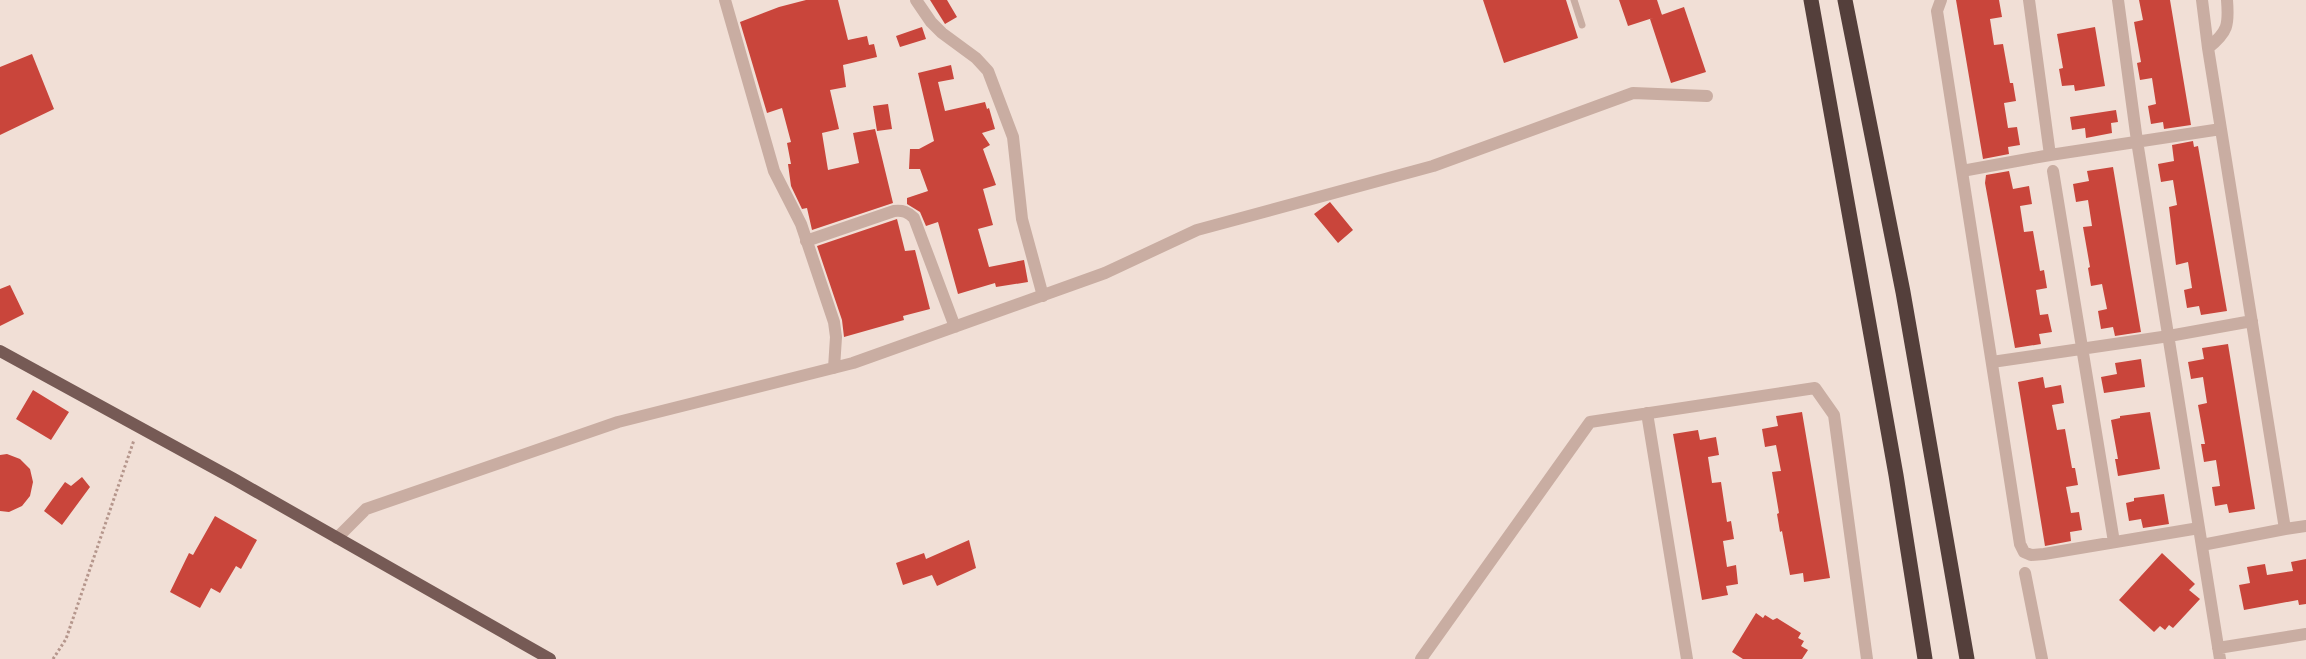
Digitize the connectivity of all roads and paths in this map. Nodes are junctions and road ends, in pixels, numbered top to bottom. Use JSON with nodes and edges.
{"nodes":[{"id":1,"x":725,"y":0,"type":"edge"},
{"id":2,"x":916,"y":0,"type":"edge"},
{"id":3,"x":1574,"y":0,"type":"edge"},
{"id":4,"x":1811,"y":0,"type":"edge"},
{"id":5,"x":1845,"y":0,"type":"edge"},
{"id":6,"x":1941,"y":0,"type":"edge"},
{"id":7,"x":2029,"y":0,"type":"edge"},
{"id":8,"x":2118,"y":0,"type":"edge"},
{"id":9,"x":2202,"y":0,"type":"edge"},
{"id":10,"x":2227,"y":0,"type":"edge"},
{"id":11,"x":1582,"y":25,"type":"dead end"},
{"id":12,"x":2208,"y":48,"type":"junction"},
{"id":13,"x":1706,"y":96,"type":"dead end"},
{"id":14,"x":2221,"y":129,"type":"junction"},
{"id":15,"x":2137,"y":141,"type":"junction"},
{"id":16,"x":2050,"y":155,"type":"junction"},
{"id":17,"x":1962,"y":171,"type":"junction"},
{"id":18,"x":2053,"y":171,"type":"dead end"},
{"id":19,"x":806,"y":241,"type":"junction"},
{"id":20,"x":1043,"y":296,"type":"junction"},
{"id":21,"x":2252,"y":321,"type":"junction"},
{"id":22,"x":955,"y":327,"type":"junction"},
{"id":23,"x":2169,"y":336,"type":"junction"},
{"id":24,"x":2082,"y":349,"type":"junction"},
{"id":25,"x":0,"y":351,"type":"edge"},
{"id":26,"x":1992,"y":362,"type":"junction"},
{"id":27,"x":834,"y":368,"type":"junction"},
{"id":28,"x":1647,"y":414,"type":"junction"},
{"id":29,"x":139,"y":427,"type":"junction"},
{"id":30,"x":2306,"y":526,"type":"edge"},
{"id":31,"x":2199,"y":528,"type":"junction"},
{"id":32,"x":2285,"y":529,"type":"junction"},
{"id":33,"x":337,"y":538,"type":"junction"},
{"id":34,"x":2114,"y":542,"type":"junction"},
{"id":35,"x":2202,"y":545,"type":"junction"},
{"id":36,"x":2025,"y":574,"type":"dead end"},
{"id":37,"x":2306,"y":634,"type":"edge"},
{"id":38,"x":2219,"y":653,"type":"edge"},
{"id":39,"x":54,"y":659,"type":"edge"},
{"id":40,"x":550,"y":659,"type":"edge"},
{"id":41,"x":1421,"y":659,"type":"edge"},
{"id":42,"x":1687,"y":659,"type":"edge"},
{"id":43,"x":1867,"y":659,"type":"edge"},
{"id":44,"x":1925,"y":659,"type":"edge"},
{"id":45,"x":1967,"y":659,"type":"edge"},
{"id":46,"x":2042,"y":659,"type":"edge"}],
"edges":[{"from":1,"to":19,"type":"street"},
{"from":2,"to":20,"type":"street"},
{"from":3,"to":11,"type":"lane"},
{"from":4,"to":44,"type":"highway"},
{"from":5,"to":45,"type":"highway"},
{"from":6,"to":17,"type":"street"},
{"from":7,"to":16,"type":"street"},
{"from":8,"to":15,"type":"street"},
{"from":9,"to":12,"type":"street"},
{"from":10,"to":12,"type":"street"},
{"from":12,"to":14,"type":"street"},
{"from":13,"to":20,"type":"street"},
{"from":14,"to":15,"type":"street"},
{"from":14,"to":21,"type":"street"},
{"from":15,"to":16,"type":"street"},
{"from":15,"to":23,"type":"street"},
{"from":16,"to":17,"type":"street"},
{"from":17,"to":26,"type":"street"},
{"from":18,"to":24,"type":"street"},
{"from":19,"to":22,"type":"street"},
{"from":19,"to":27,"type":"street"},
{"from":20,"to":22,"type":"street"},
{"from":21,"to":23,"type":"street"},
{"from":21,"to":32,"type":"street"},
{"from":22,"to":27,"type":"street"},
{"from":23,"to":24,"type":"street"},
{"from":23,"to":31,"type":"street"},
{"from":24,"to":26,"type":"street"},
{"from":24,"to":34,"type":"street"},
{"from":25,"to":29,"type":"main road"},
{"from":26,"to":34,"type":"street"},
{"from":27,"to":33,"type":"street"},
{"from":28,"to":41,"type":"street"},
{"from":28,"to":42,"type":"street"},
{"from":28,"to":43,"type":"street"},
{"from":29,"to":33,"type":"main road"},
{"from":29,"to":39,"type":"path"},
{"from":30,"to":32,"type":"street"},
{"from":31,"to":34,"type":"street"},
{"from":31,"to":35,"type":"street"},
{"from":32,"to":35,"type":"street"},
{"from":33,"to":40,"type":"main road"},
{"from":35,"to":38,"type":"street"},
{"from":36,"to":46,"type":"street"},
{"from":37,"to":38,"type":"street"}]}
